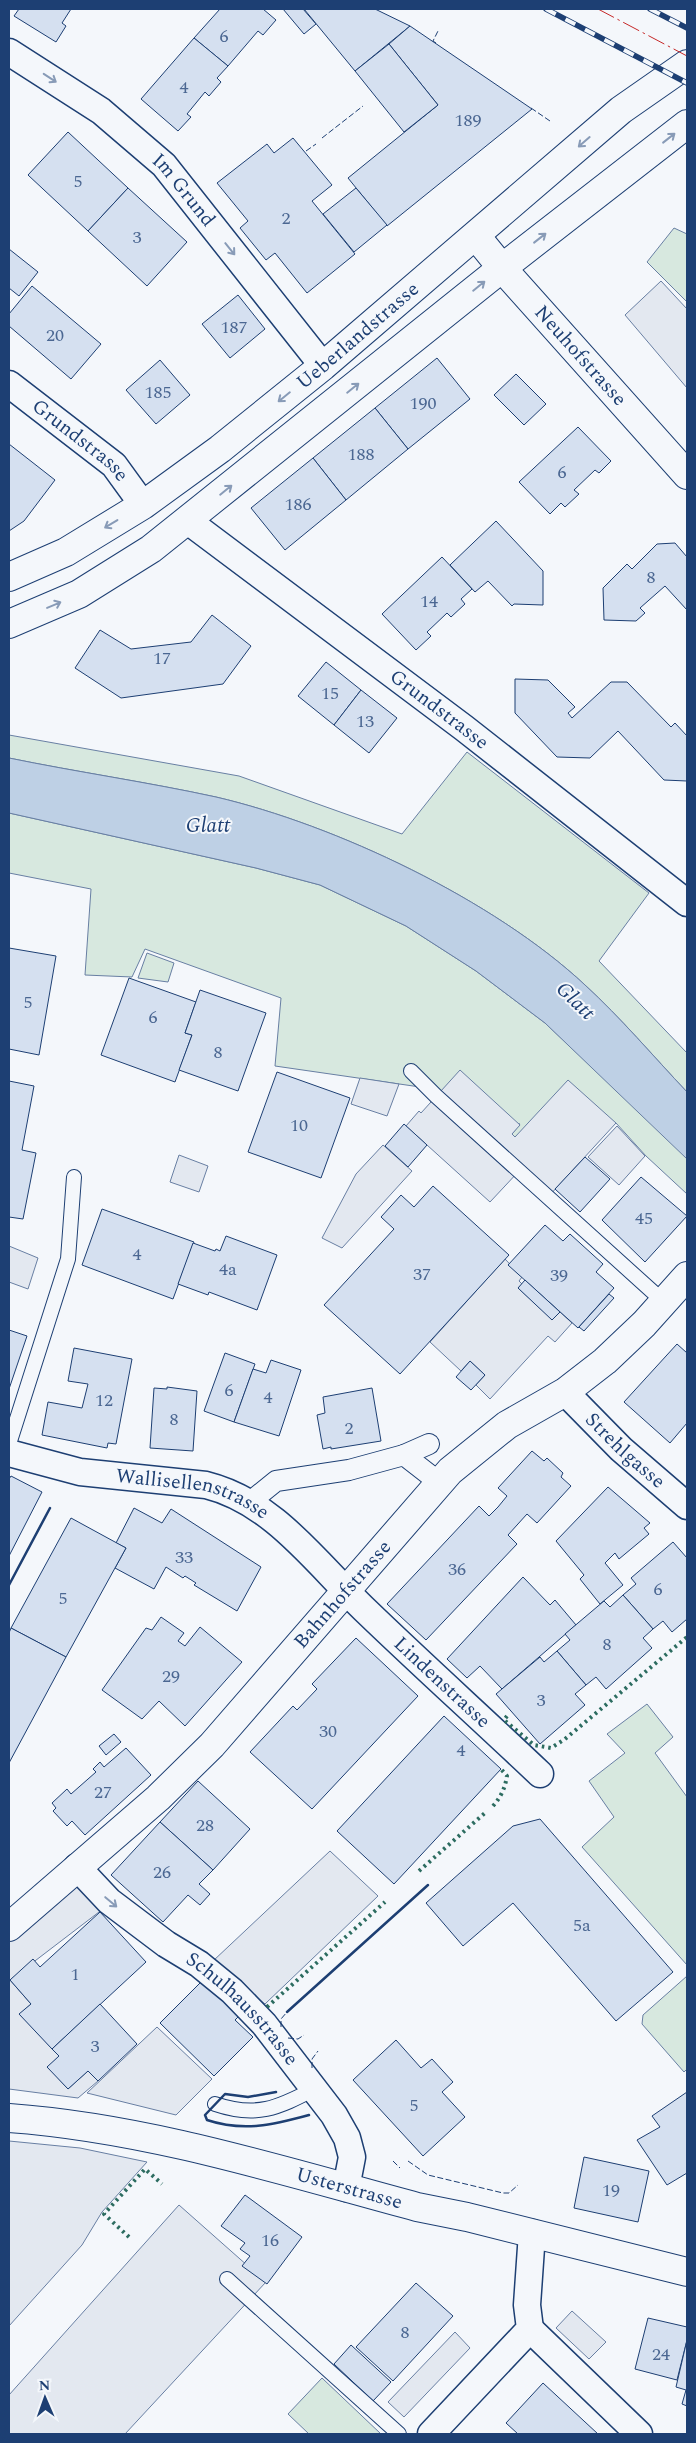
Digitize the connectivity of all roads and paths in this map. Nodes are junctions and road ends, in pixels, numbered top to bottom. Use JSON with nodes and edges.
{"nodes":[{"id":1,"x":9,"y":52,"type":"edge"},
{"id":2,"x":687,"y":64,"type":"edge"},
{"id":3,"x":687,"y":124,"type":"edge"},
{"id":4,"x":476,"y":236,"type":"junction"},
{"id":5,"x":502,"y":268,"type":"junction"},
{"id":6,"x":323,"y":366,"type":"junction"},
{"id":7,"x":9,"y":384,"type":"edge"},
{"id":8,"x":684,"y":463,"type":"edge"},
{"id":9,"x":143,"y":505,"type":"junction"},
{"id":10,"x":197,"y":528,"type":"junction"},
{"id":11,"x":9,"y":578,"type":"edge"},
{"id":12,"x":9,"y":624,"type":"edge"},
{"id":13,"x":687,"y":902,"type":"edge"},
{"id":14,"x":411,"y":1071,"type":"dead end"},
{"id":15,"x":74,"y":1177,"type":"dead end"},
{"id":16,"x":687,"y":1276,"type":"edge"},
{"id":17,"x":664,"y":1302,"type":"junction"},
{"id":18,"x":565,"y":1392,"type":"junction"},
{"id":19,"x":9,"y":1444,"type":"edge"},
{"id":20,"x":429,"y":1444,"type":"dead end"},
{"id":21,"x":9,"y":1453,"type":"edge"},
{"id":22,"x":404,"y":1455,"type":"junction"},
{"id":23,"x":440,"y":1483,"type":"junction"},
{"id":24,"x":250,"y":1502,"type":"junction"},
{"id":25,"x":687,"y":1506,"type":"edge"},
{"id":26,"x":346,"y":1591,"type":"junction"},
{"id":27,"x":540,"y":1774,"type":"dead end"},
{"id":28,"x":77,"y":1867,"type":"junction"},
{"id":29,"x":9,"y":1926,"type":"edge"},
{"id":30,"x":314,"y":2089,"type":"junction"},
{"id":31,"x":215,"y":2104,"type":"dead end"},
{"id":32,"x":9,"y":2118,"type":"edge"},
{"id":33,"x":346,"y":2188,"type":"junction"},
{"id":34,"x":532,"y":2233,"type":"junction"},
{"id":35,"x":687,"y":2272,"type":"edge"},
{"id":36,"x":227,"y":2279,"type":"dead end"},
{"id":37,"x":530,"y":2329,"type":"junction"},
{"id":38,"x":399,"y":2434,"type":"edge"},
{"id":39,"x":431,"y":2434,"type":"edge"},
{"id":40,"x":639,"y":2434,"type":"edge"}],
"edges":[{"from":1,"to":6,"type":"street","name":"Im Grund","one_way":true},
{"from":2,"to":4,"type":"street","name":"Ueberlandstrasse","one_way":true},
{"from":5,"to":3,"type":"street","name":"Ueberlandstrasse","one_way":true},
{"from":4,"to":5,"type":"street","name":"Neuhofstrasse"},
{"from":4,"to":6,"type":"street","name":"Ueberlandstrasse"},
{"from":5,"to":8,"type":"street","name":"Neuhofstrasse"},
{"from":10,"to":5,"type":"street","name":"Ueberlandstrasse","one_way":true},
{"from":6,"to":9,"type":"street","name":"Ueberlandstrasse","one_way":true},
{"from":7,"to":9,"type":"street","name":"Grundstrasse"},
{"from":9,"to":11,"type":"street","name":"Ueberlandstrasse","one_way":true},
{"from":12,"to":10,"type":"street","name":"Ueberlandstrasse","one_way":true},
{"from":10,"to":13,"type":"street","name":"Grundstrasse"},
{"from":14,"to":17,"type":"lane"},
{"from":15,"to":19,"type":"lane"},
{"from":16,"to":17,"type":"street","name":"Bahnhofstrasse"},
{"from":17,"to":18,"type":"street","name":"Bahnhofstrasse"},
{"from":18,"to":23,"type":"street","name":"Bahnhofstrasse"},
{"from":18,"to":25,"type":"street","name":"Strehlgasse"},
{"from":20,"to":22,"type":"street"},
{"from":21,"to":24,"type":"street","name":"Wallisellenstrasse"},
{"from":22,"to":23,"type":"street"},
{"from":22,"to":24,"type":"street"},
{"from":23,"to":26,"type":"street","name":"Bahnhofstrasse"},
{"from":24,"to":26,"type":"street","name":"Wallisellenstrasse"},
{"from":26,"to":27,"type":"street","name":"Lindenstrasse"},
{"from":26,"to":28,"type":"street","name":"Bahnhofstrasse"},
{"from":28,"to":29,"type":"street","name":"Bahnhofstrasse"},
{"from":28,"to":30,"type":"street","name":"Schulhausstrasse","one_way":true},
{"from":30,"to":31,"type":"lane"},
{"from":30,"to":33,"type":"street","name":"Schulhausstrasse"},
{"from":32,"to":33,"type":"street","name":"Usterstrasse"},
{"from":33,"to":34,"type":"street","name":"Usterstrasse"},
{"from":34,"to":35,"type":"street","name":"Usterstrasse"},
{"from":34,"to":37,"type":"street"},
{"from":36,"to":38,"type":"lane"},
{"from":37,"to":39,"type":"street"},
{"from":37,"to":40,"type":"street"}]}
